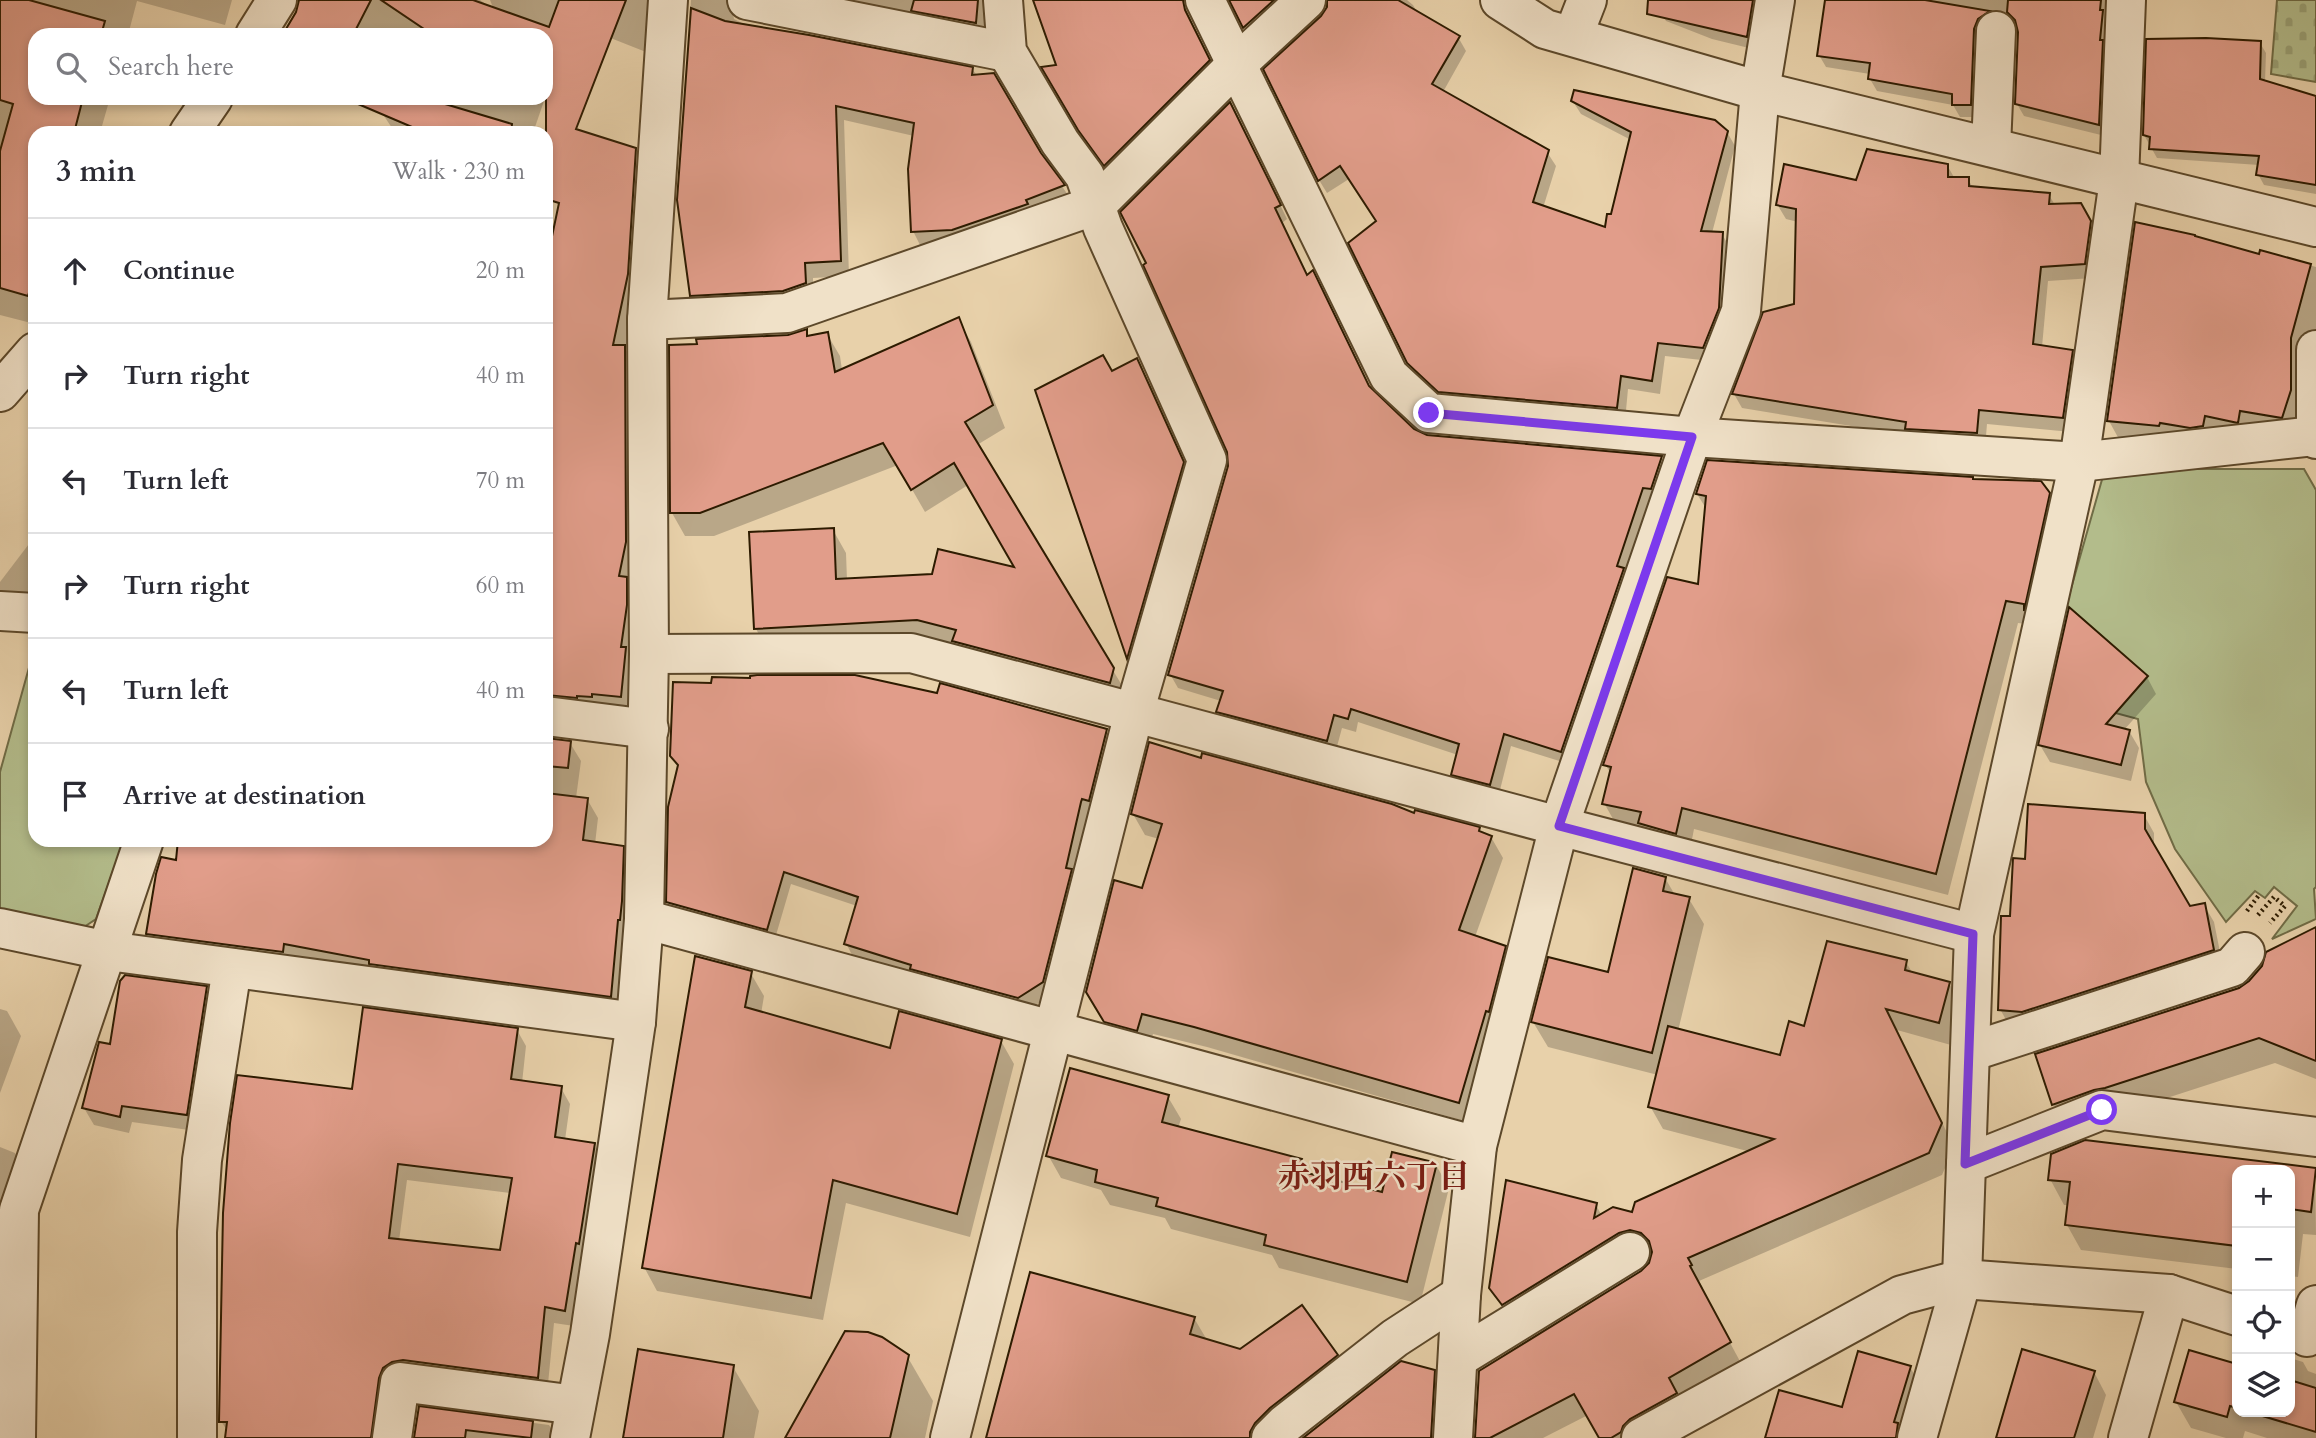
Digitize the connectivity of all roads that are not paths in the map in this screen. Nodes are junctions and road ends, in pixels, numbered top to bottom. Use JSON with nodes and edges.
{"nodes":[{"id":1,"x":277,"y":0,"type":"edge"},
{"id":2,"x":668,"y":0,"type":"edge"},
{"id":3,"x":747,"y":0,"type":"edge"},
{"id":4,"x":1003,"y":0,"type":"edge"},
{"id":5,"x":1205,"y":0,"type":"edge"},
{"id":6,"x":1306,"y":0,"type":"edge"},
{"id":7,"x":1500,"y":0,"type":"edge"},
{"id":8,"x":1587,"y":0,"type":"edge"},
{"id":9,"x":1775,"y":0,"type":"edge"},
{"id":10,"x":2126,"y":0,"type":"edge"},
{"id":11,"x":259,"y":28,"type":"edge"},
{"id":12,"x":1996,"y":32,"type":"dead end"},
{"id":13,"x":1573,"y":36,"type":"junction"},
{"id":14,"x":1007,"y":52,"type":"junction"},
{"id":15,"x":1237,"y":64,"type":"junction"},
{"id":16,"x":1760,"y":91,"type":"junction"},
{"id":17,"x":208,"y":105,"type":"edge"},
{"id":18,"x":194,"y":126,"type":"edge"},
{"id":19,"x":1991,"y":148,"type":"junction"},
{"id":20,"x":2119,"y":180,"type":"junction"},
{"id":21,"x":1096,"y":205,"type":"junction"},
{"id":22,"x":2316,"y":228,"type":"edge"},
{"id":23,"x":647,"y":320,"type":"junction"},
{"id":24,"x":2316,"y":350,"type":"edge"},
{"id":25,"x":28,"y":360,"type":"edge"},
{"id":26,"x":0,"y":391,"type":"edge"},
{"id":27,"x":1692,"y":437,"type":"junction"},
{"id":28,"x":2315,"y":437,"type":"edge"},
{"id":29,"x":2079,"y":462,"type":"junction"},
{"id":30,"x":0,"y":611,"type":"edge"},
{"id":31,"x":28,"y":613,"type":"edge"},
{"id":32,"x":649,"y":654,"type":"junction"},
{"id":33,"x":1134,"y":713,"type":"junction"},
{"id":34,"x":553,"y":717,"type":"edge"},
{"id":35,"x":649,"y":729,"type":"junction"},
{"id":36,"x":1559,"y":826,"type":"junction"},
{"id":37,"x":142,"y":847,"type":"edge"},
{"id":38,"x":644,"y":919,"type":"junction"},
{"id":39,"x":0,"y":928,"type":"edge"},
{"id":40,"x":1973,"y":934,"type":"junction"},
{"id":41,"x":108,"y":951,"type":"junction"},
{"id":42,"x":2245,"y":952,"type":"dead end"},
{"id":43,"x":232,"y":968,"type":"junction"},
{"id":44,"x":636,"y":1022,"type":"junction"},
{"id":45,"x":1053,"y":1031,"type":"junction"},
{"id":46,"x":1969,"y":1052,"type":"junction"},
{"id":47,"x":2316,"y":1137,"type":"edge"},
{"id":48,"x":1477,"y":1146,"type":"junction"},
{"id":49,"x":1965,"y":1164,"type":"junction"},
{"id":50,"x":1630,"y":1252,"type":"dead end"},
{"id":51,"x":1962,"y":1279,"type":"junction"},
{"id":52,"x":2168,"y":1294,"type":"junction"},
{"id":53,"x":1461,"y":1295,"type":"junction"},
{"id":54,"x":2232,"y":1314,"type":"edge"},
{"id":55,"x":1458,"y":1358,"type":"junction"},
{"id":56,"x":573,"y":1422,"type":"edge"},
{"id":57,"x":1684,"y":1427,"type":"edge"},
{"id":58,"x":16,"y":1438,"type":"edge"},
{"id":59,"x":197,"y":1438,"type":"edge"},
{"id":60,"x":392,"y":1438,"type":"edge"},
{"id":61,"x":950,"y":1438,"type":"edge"},
{"id":62,"x":1271,"y":1438,"type":"edge"},
{"id":63,"x":1453,"y":1438,"type":"edge"},
{"id":64,"x":1641,"y":1438,"type":"edge"},
{"id":65,"x":1917,"y":1438,"type":"edge"},
{"id":66,"x":2127,"y":1438,"type":"edge"}],
"edges":[{"from":1,"to":11,"type":"street"},
{"from":2,"to":23,"type":"street"},
{"from":3,"to":14,"type":"street"},
{"from":4,"to":14,"type":"street"},
{"from":5,"to":15,"type":"street"},
{"from":6,"to":15,"type":"street"},
{"from":7,"to":13,"type":"street"},
{"from":8,"to":13,"type":"street"},
{"from":9,"to":16,"type":"street"},
{"from":10,"to":20,"type":"street"},
{"from":12,"to":19,"type":"street"},
{"from":13,"to":16,"type":"street"},
{"from":14,"to":21,"type":"street"},
{"from":15,"to":21,"type":"street"},
{"from":15,"to":27,"type":"street"},
{"from":16,"to":19,"type":"street"},
{"from":16,"to":27,"type":"street"},
{"from":17,"to":18,"type":"street"},
{"from":19,"to":20,"type":"street"},
{"from":20,"to":22,"type":"street"},
{"from":20,"to":29,"type":"street"},
{"from":21,"to":23,"type":"street"},
{"from":21,"to":33,"type":"street"},
{"from":23,"to":32,"type":"street"},
{"from":24,"to":28,"type":"street"},
{"from":25,"to":26,"type":"street"},
{"from":27,"to":29,"type":"street"},
{"from":27,"to":36,"type":"street"},
{"from":28,"to":29,"type":"street"},
{"from":29,"to":40,"type":"street"},
{"from":30,"to":31,"type":"street"},
{"from":32,"to":33,"type":"street"},
{"from":32,"to":35,"type":"street"},
{"from":33,"to":36,"type":"street"},
{"from":33,"to":45,"type":"street"},
{"from":34,"to":35,"type":"street"},
{"from":35,"to":38,"type":"street"},
{"from":36,"to":40,"type":"street"},
{"from":36,"to":48,"type":"street"},
{"from":37,"to":41,"type":"street"},
{"from":38,"to":44,"type":"street"},
{"from":38,"to":45,"type":"street"},
{"from":39,"to":41,"type":"street"},
{"from":40,"to":46,"type":"street"},
{"from":41,"to":43,"type":"street"},
{"from":41,"to":58,"type":"street"},
{"from":42,"to":46,"type":"street"},
{"from":43,"to":44,"type":"street"},
{"from":43,"to":59,"type":"street"},
{"from":44,"to":56,"type":"street"},
{"from":45,"to":48,"type":"street"},
{"from":45,"to":61,"type":"street"},
{"from":46,"to":49,"type":"street"},
{"from":47,"to":49,"type":"street"},
{"from":48,"to":53,"type":"street"},
{"from":49,"to":51,"type":"street"},
{"from":50,"to":55,"type":"street"},
{"from":51,"to":52,"type":"street"},
{"from":51,"to":57,"type":"street"},
{"from":51,"to":65,"type":"street"},
{"from":52,"to":54,"type":"street"},
{"from":52,"to":66,"type":"street"},
{"from":53,"to":55,"type":"street"},
{"from":53,"to":62,"type":"street"},
{"from":55,"to":63,"type":"street"},
{"from":56,"to":60,"type":"street"},
{"from":57,"to":64,"type":"street"}]}
